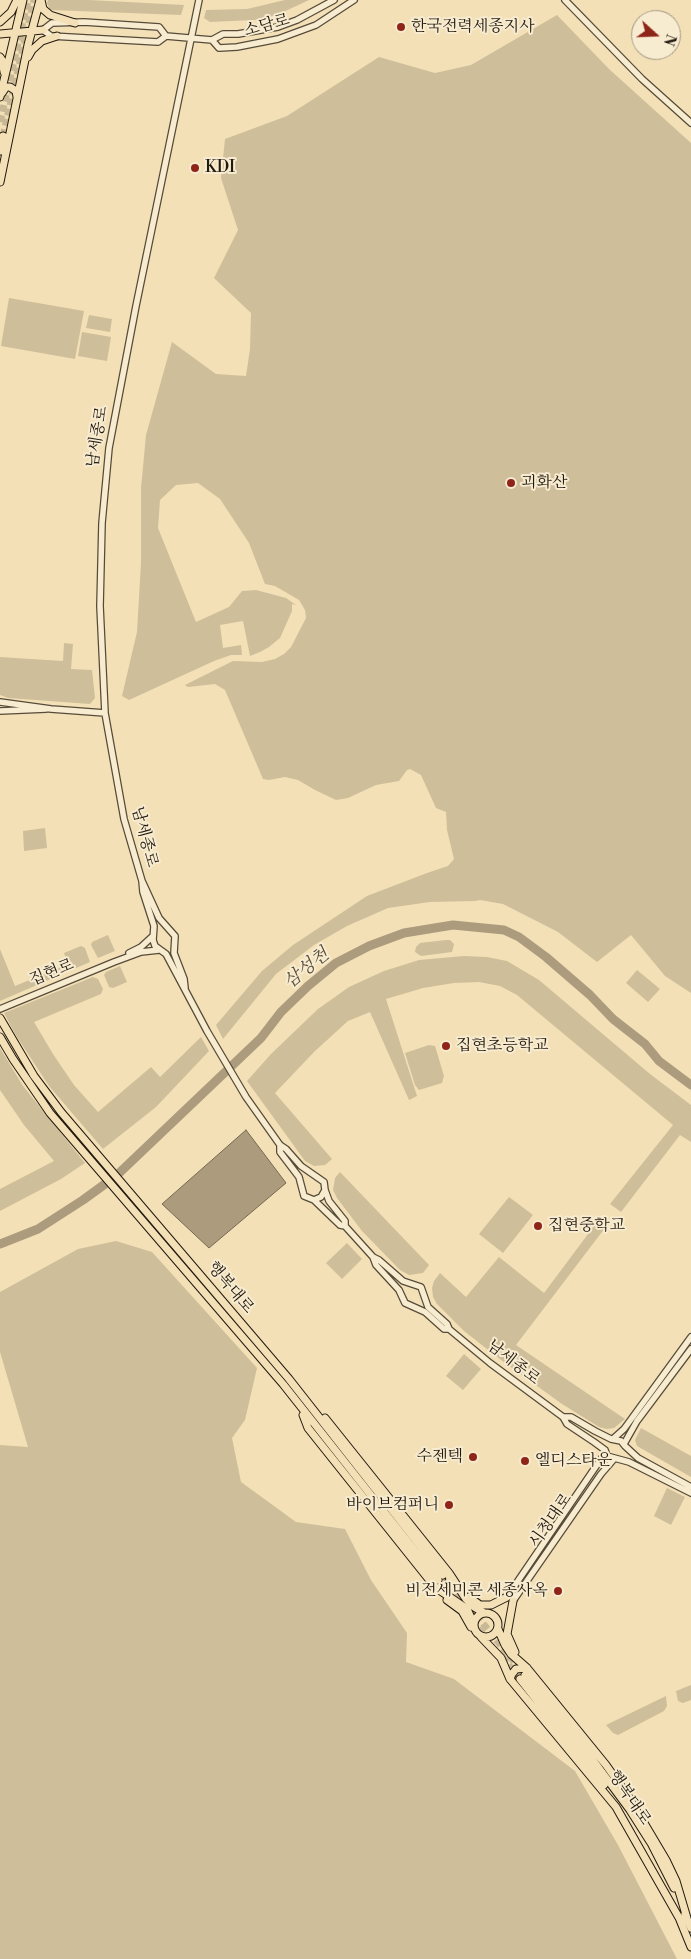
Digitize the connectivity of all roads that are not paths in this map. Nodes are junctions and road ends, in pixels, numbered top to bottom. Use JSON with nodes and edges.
{"nodes":[{"id":1,"x":17,"y":0,"type":"edge"},
{"id":2,"x":23,"y":0,"type":"edge"},
{"id":3,"x":40,"y":0,"type":"edge"},
{"id":4,"x":199,"y":0,"type":"edge"},
{"id":5,"x":334,"y":0,"type":"edge"},
{"id":6,"x":354,"y":0,"type":"edge"},
{"id":7,"x":565,"y":0,"type":"edge"},
{"id":8,"x":0,"y":22,"type":"edge"},
{"id":9,"x":75,"y":23,"type":"junction"},
{"id":10,"x":43,"y":30,"type":"junction"},
{"id":11,"x":32,"y":31,"type":"junction"},
{"id":12,"x":16,"y":32,"type":"junction"},
{"id":13,"x":0,"y":34,"type":"edge"},
{"id":14,"x":57,"y":36,"type":"junction"},
{"id":15,"x":166,"y":36,"type":"junction"},
{"id":16,"x":192,"y":38,"type":"junction"},
{"id":17,"x":212,"y":40,"type":"junction"},
{"id":18,"x":0,"y":57,"type":"edge"},
{"id":19,"x":25,"y":64,"type":"junction"},
{"id":20,"x":0,"y":96,"type":"edge"},
{"id":21,"x":17,"y":100,"type":"junction"},
{"id":22,"x":691,"y":123,"type":"edge"},
{"id":23,"x":3,"y":136,"type":"dead end"},
{"id":24,"x":0,"y":151,"type":"edge"},
{"id":25,"x":0,"y":182,"type":"edge"},
{"id":26,"x":0,"y":702,"type":"edge"},
{"id":27,"x":51,"y":709,"type":"junction"},
{"id":28,"x":0,"y":711,"type":"edge"},
{"id":29,"x":105,"y":713,"type":"junction"},
{"id":30,"x":142,"y":882,"type":"junction"},
{"id":31,"x":168,"y":929,"type":"junction"},
{"id":32,"x":154,"y":934,"type":"junction"},
{"id":33,"x":174,"y":944,"type":"junction"},
{"id":34,"x":161,"y":950,"type":"junction"},
{"id":35,"x":114,"y":962,"type":"junction"},
{"id":36,"x":185,"y":988,"type":"junction"},
{"id":37,"x":3,"y":1008,"type":"edge"},
{"id":38,"x":0,"y":1018,"type":"edge"},
{"id":39,"x":0,"y":1038,"type":"edge"},
{"id":40,"x":280,"y":1145,"type":"junction"},
{"id":41,"x":314,"y":1176,"type":"junction"},
{"id":42,"x":302,"y":1185,"type":"junction"},
{"id":43,"x":325,"y":1190,"type":"junction"},
{"id":44,"x":314,"y":1200,"type":"junction"},
{"id":45,"x":345,"y":1226,"type":"junction"},
{"id":46,"x":373,"y":1257,"type":"junction"},
{"id":47,"x":411,"y":1284,"type":"junction"},
{"id":48,"x":402,"y":1296,"type":"junction"},
{"id":49,"x":424,"y":1297,"type":"junction"},
{"id":50,"x":414,"y":1306,"type":"junction"},
{"id":51,"x":449,"y":1330,"type":"junction"},
{"id":52,"x":691,"y":1337,"type":"edge"},
{"id":53,"x":691,"y":1348,"type":"edge"},
{"id":54,"x":563,"y":1416,"type":"junction"},
{"id":55,"x":612,"y":1438,"type":"junction"},
{"id":56,"x":624,"y":1445,"type":"junction"},
{"id":57,"x":605,"y":1451,"type":"junction"},
{"id":58,"x":616,"y":1458,"type":"junction"},
{"id":59,"x":691,"y":1487,"type":"edge"},
{"id":60,"x":691,"y":1493,"type":"edge"},
{"id":61,"x":441,"y":1579,"type":"junction"},
{"id":62,"x":510,"y":1599,"type":"junction"},
{"id":63,"x":486,"y":1613,"type":"junction"},
{"id":64,"x":498,"y":1627,"type":"junction"},
{"id":65,"x":477,"y":1631,"type":"junction"},
{"id":66,"x":524,"y":1674,"type":"junction"},
{"id":67,"x":510,"y":1680,"type":"junction"},
{"id":68,"x":684,"y":1920,"type":"junction"},
{"id":69,"x":691,"y":1928,"type":"edge"},
{"id":70,"x":691,"y":1947,"type":"edge"}],
"edges":[{"from":1,"to":8,"type":"highway"},
{"from":2,"to":12,"type":"highway"},
{"from":3,"to":9,"type":"highway"},
{"from":3,"to":11,"type":"highway"},
{"from":4,"to":16,"type":"street","name":"남세종로"},
{"from":5,"to":17,"type":"street","name":"소담로"},
{"from":6,"to":17,"type":"street","name":"소담로"},
{"from":7,"to":22,"type":"street"},
{"from":9,"to":10,"type":"street","name":"소담로"},
{"from":9,"to":15,"type":"street","name":"소담로"},
{"from":10,"to":11,"type":"highway","name":"소담로"},
{"from":10,"to":14,"type":"street","name":"소담로"},
{"from":11,"to":12,"type":"highway","name":"소담로"},
{"from":11,"to":19,"type":"highway"},
{"from":12,"to":13,"type":"highway","name":"소담로"},
{"from":12,"to":20,"type":"highway"},
{"from":14,"to":15,"type":"street","name":"소담로"},
{"from":14,"to":19,"type":"highway"},
{"from":15,"to":16,"type":"street","name":"소담로"},
{"from":16,"to":17,"type":"street","name":"소담로"},
{"from":16,"to":29,"type":"street","name":"남세종로"},
{"from":18,"to":20,"type":"highway"},
{"from":19,"to":21,"type":"highway"},
{"from":20,"to":21,"type":"highway"},
{"from":21,"to":25,"type":"highway"},
{"from":23,"to":24,"type":"highway"},
{"from":26,"to":27,"type":"street"},
{"from":27,"to":28,"type":"street"},
{"from":27,"to":29,"type":"street"},
{"from":29,"to":30,"type":"street","name":"남세종로"},
{"from":30,"to":31,"type":"street","name":"남세종로"},
{"from":30,"to":32,"type":"street","name":"남세종로"},
{"from":31,"to":32,"type":"street"},
{"from":31,"to":33,"type":"street"},
{"from":32,"to":34,"type":"street"},
{"from":32,"to":35,"type":"street","name":"집현로"},
{"from":33,"to":34,"type":"street"},
{"from":33,"to":36,"type":"street"},
{"from":34,"to":35,"type":"street","name":"집현로"},
{"from":34,"to":36,"type":"street"},
{"from":35,"to":37,"type":"street","name":"집현로"},
{"from":36,"to":40,"type":"street"},
{"from":38,"to":61,"type":"highway","name":"행복대로"},
{"from":39,"to":61,"type":"highway","name":"행복대로"},
{"from":40,"to":41,"type":"street"},
{"from":40,"to":42,"type":"street"},
{"from":41,"to":42,"type":"street"},
{"from":41,"to":43,"type":"street"},
{"from":42,"to":44,"type":"street"},
{"from":43,"to":44,"type":"street"},
{"from":43,"to":45,"type":"street"},
{"from":44,"to":45,"type":"street"},
{"from":45,"to":46,"type":"street"},
{"from":46,"to":47,"type":"street"},
{"from":46,"to":48,"type":"street"},
{"from":47,"to":48,"type":"street"},
{"from":47,"to":49,"type":"street"},
{"from":48,"to":50,"type":"street"},
{"from":49,"to":50,"type":"street"},
{"from":49,"to":51,"type":"street","name":"남세종로"},
{"from":50,"to":51,"type":"street","name":"남세종로"},
{"from":51,"to":54,"type":"street","name":"남세종로"},
{"from":52,"to":55,"type":"street"},
{"from":53,"to":56,"type":"street"},
{"from":54,"to":55,"type":"street","name":"남세종로"},
{"from":54,"to":57,"type":"street","name":"남세종로"},
{"from":55,"to":56,"type":"street"},
{"from":55,"to":57,"type":"street"},
{"from":56,"to":58,"type":"street"},
{"from":56,"to":59,"type":"street"},
{"from":57,"to":58,"type":"street"},
{"from":57,"to":62,"type":"street","name":"시청대로"},
{"from":58,"to":60,"type":"street"},
{"from":58,"to":62,"type":"street","name":"시청대로"},
{"from":61,"to":62,"type":"highway"},
{"from":61,"to":63,"type":"highway"},
{"from":61,"to":65,"type":"highway"},
{"from":62,"to":63,"type":"highway"},
{"from":62,"to":64,"type":"highway"},
{"from":62,"to":66,"type":"highway"},
{"from":63,"to":64,"type":"highway"},
{"from":63,"to":65,"type":"highway"},
{"from":64,"to":65,"type":"highway"},
{"from":64,"to":66,"type":"highway"},
{"from":65,"to":67,"type":"highway"},
{"from":66,"to":67,"type":"highway"},
{"from":66,"to":68,"type":"highway","name":"행복대로"},
{"from":67,"to":68,"type":"highway"},
{"from":68,"to":69,"type":"highway","name":"행복대로"},
{"from":68,"to":70,"type":"highway","name":"행복대로"}]}
